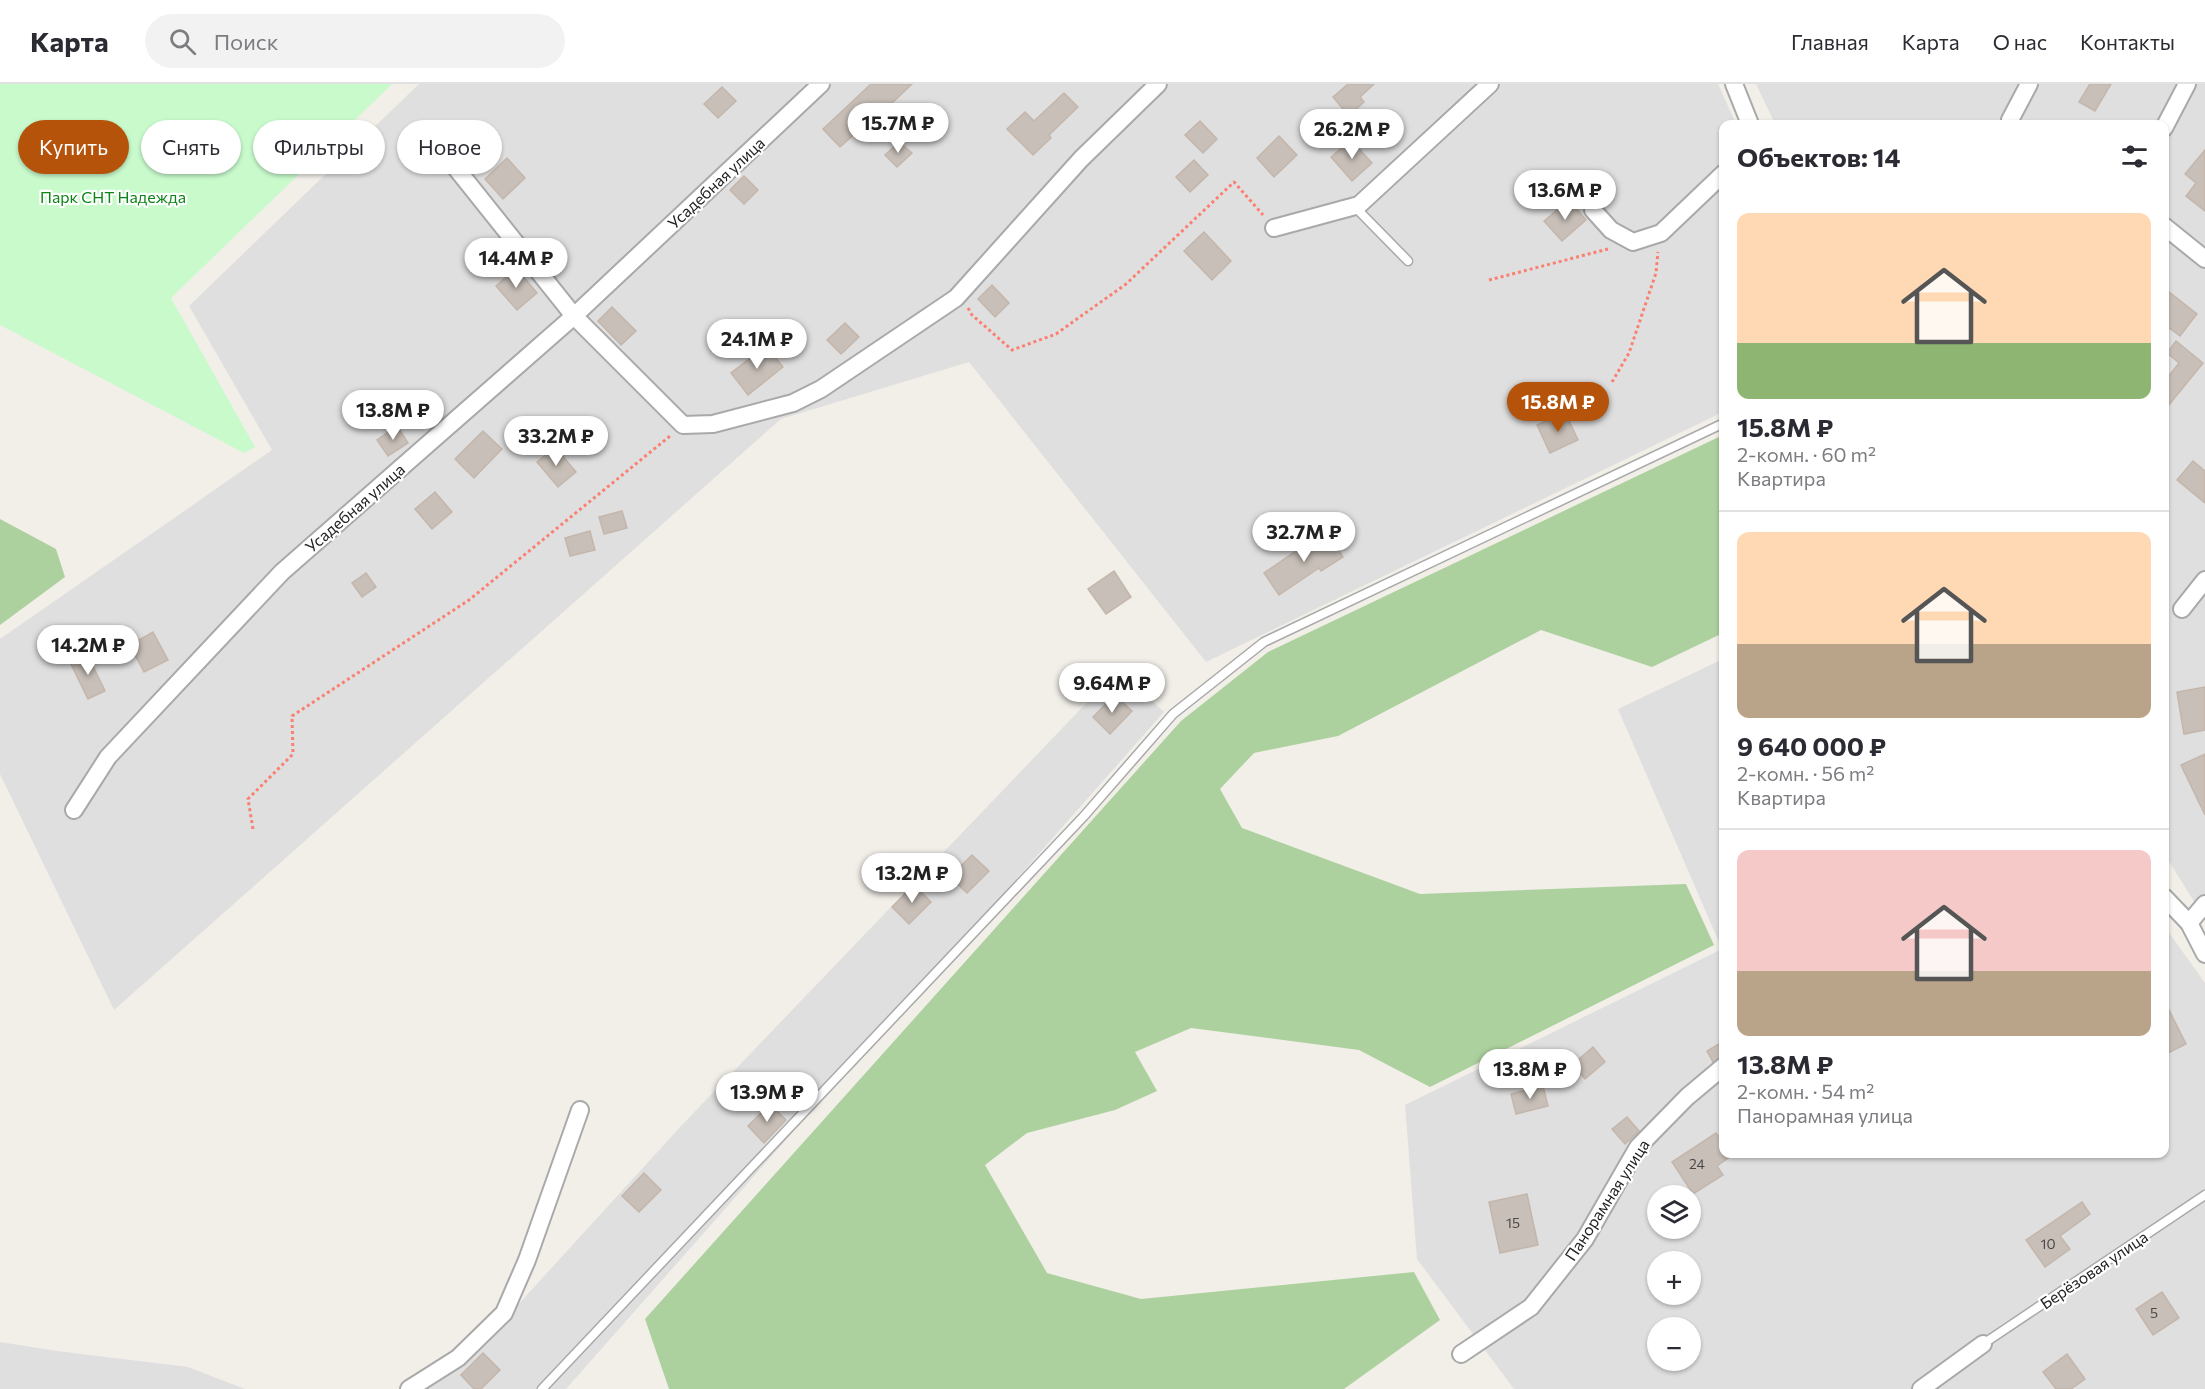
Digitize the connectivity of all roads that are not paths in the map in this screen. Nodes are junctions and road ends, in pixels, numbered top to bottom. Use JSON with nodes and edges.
{"nodes":[{"id":1,"x":821,"y":84,"type":"edge"},
{"id":2,"x":1158,"y":84,"type":"edge"},
{"id":3,"x":1490,"y":84,"type":"edge"},
{"id":4,"x":1734,"y":84,"type":"edge"},
{"id":5,"x":2029,"y":84,"type":"edge"},
{"id":6,"x":2187,"y":84,"type":"edge"},
{"id":7,"x":1748,"y":120,"type":"edge"},
{"id":8,"x":2010,"y":120,"type":"dead end"},
{"id":9,"x":2168,"y":120,"type":"edge"},
{"id":10,"x":461,"y":174,"type":"edge"},
{"id":11,"x":1719,"y":178,"type":"edge"},
{"id":12,"x":1355,"y":207,"type":"junction"},
{"id":13,"x":1593,"y":210,"type":"dead end"},
{"id":14,"x":1274,"y":228,"type":"road end"},
{"id":15,"x":2169,"y":230,"type":"edge"},
{"id":16,"x":2205,"y":259,"type":"edge"},
{"id":17,"x":1408,"y":261,"type":"dead end"},
{"id":18,"x":574,"y":316,"type":"junction"},
{"id":19,"x":1719,"y":425,"type":"edge"},
{"id":20,"x":2205,"y":580,"type":"edge"},
{"id":21,"x":2182,"y":609,"type":"dead end"},
{"id":22,"x":74,"y":810,"type":"dead end"},
{"id":23,"x":2169,"y":902,"type":"edge"},
{"id":24,"x":2205,"y":904,"type":"edge"},
{"id":25,"x":2189,"y":923,"type":"junction"},
{"id":26,"x":2205,"y":954,"type":"edge"},
{"id":27,"x":1719,"y":1070,"type":"edge"},
{"id":28,"x":580,"y":1110,"type":"dead end"},
{"id":29,"x":2205,"y":1196,"type":"edge"},
{"id":30,"x":1983,"y":1344,"type":"joint"},
{"id":31,"x":1461,"y":1354,"type":"dead end"},
{"id":32,"x":409,"y":1389,"type":"edge"},
{"id":33,"x":542,"y":1389,"type":"edge"},
{"id":34,"x":1921,"y":1389,"type":"edge"}],
"edges":[{"from":1,"to":18,"type":"street","name":"Усадебная улица"},
{"from":2,"to":18,"type":"street"},
{"from":3,"to":12,"type":"street"},
{"from":4,"to":7,"type":"street"},
{"from":5,"to":8,"type":"street"},
{"from":6,"to":9,"type":"street"},
{"from":10,"to":18,"type":"street"},
{"from":11,"to":13,"type":"street"},
{"from":12,"to":14,"type":"street"},
{"from":12,"to":17,"type":"lane"},
{"from":15,"to":16,"type":"street"},
{"from":18,"to":22,"type":"street","name":"Усадебная улица"},
{"from":19,"to":33,"type":"lane"},
{"from":20,"to":21,"type":"street"},
{"from":23,"to":25,"type":"street"},
{"from":24,"to":25,"type":"street"},
{"from":25,"to":26,"type":"street"},
{"from":27,"to":31,"type":"street","name":"Панорамная улица"},
{"from":28,"to":32,"type":"street"},
{"from":29,"to":30,"type":"lane","name":"Берёзовая улица"},
{"from":30,"to":34,"type":"street"}]}
